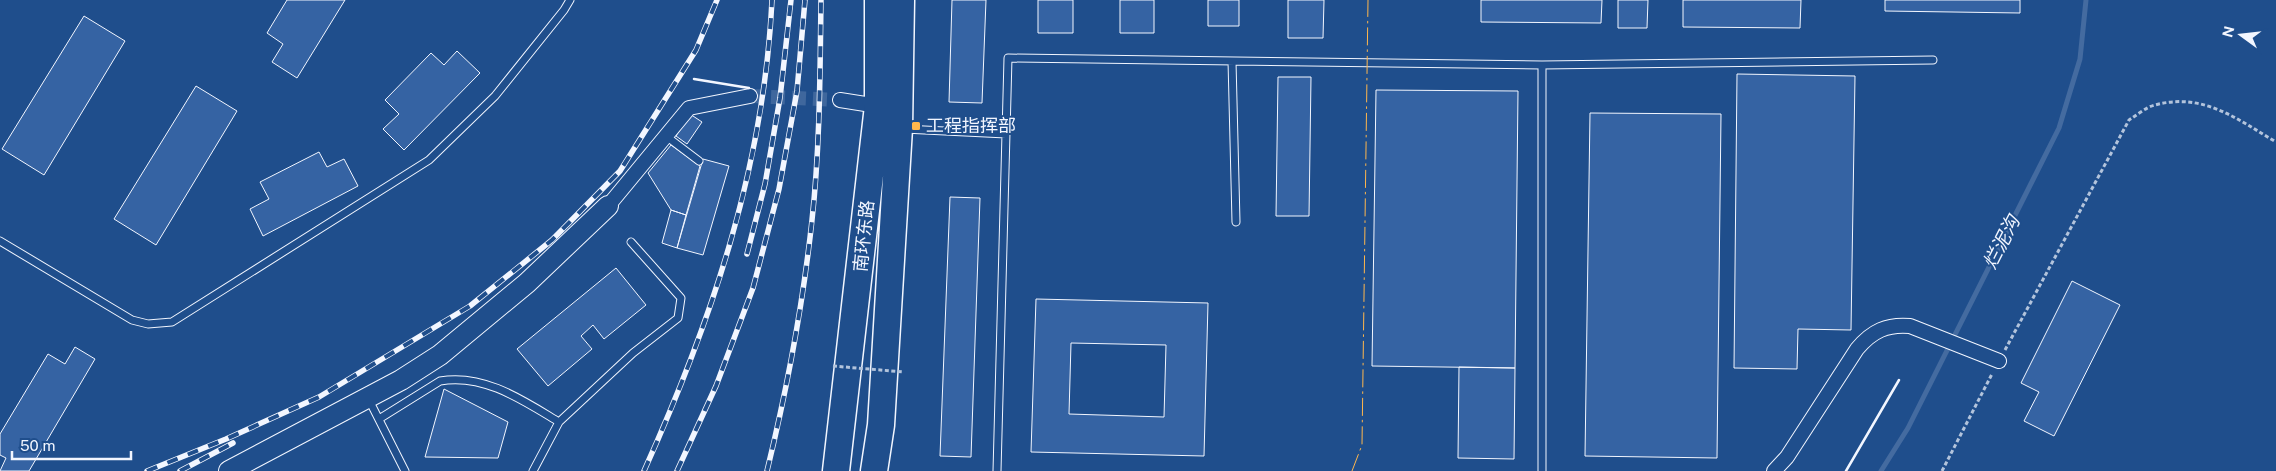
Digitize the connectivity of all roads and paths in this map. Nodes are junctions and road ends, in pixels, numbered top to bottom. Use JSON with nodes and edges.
{"nodes":[{"id":1,"x":570,"y":0,"type":"edge"},
{"id":2,"x":878,"y":0,"type":"edge"},
{"id":3,"x":900,"y":0,"type":"edge"},
{"id":4,"x":1934,"y":60,"type":"dead end"},
{"id":5,"x":1232,"y":61,"type":"junction"},
{"id":6,"x":1542,"y":65,"type":"junction"},
{"id":7,"x":750,"y":96,"type":"tunnel mouth"},
{"id":8,"x":840,"y":100,"type":"tunnel mouth"},
{"id":9,"x":878,"y":106,"type":"junction"},
{"id":10,"x":899,"y":128,"type":"junction"},
{"id":11,"x":1006,"y":134,"type":"junction"},
{"id":12,"x":666,"y":136,"type":"junction"},
{"id":13,"x":2276,"y":142,"type":"edge"},
{"id":14,"x":699,"y":161,"type":"dead end"},
{"id":15,"x":608,"y":206,"type":"joint"},
{"id":16,"x":1236,"y":222,"type":"dead end"},
{"id":17,"x":0,"y":241,"type":"edge"},
{"id":18,"x":631,"y":242,"type":"dead end"},
{"id":19,"x":1999,"y":361,"type":"junction"},
{"id":20,"x":833,"y":366,"type":"dead end"},
{"id":21,"x":904,"y":372,"type":"dead end"},
{"id":22,"x":368,"y":397,"type":"junction"},
{"id":23,"x":379,"y":419,"type":"junction"},
{"id":24,"x":560,"y":422,"type":"junction"},
{"id":25,"x":229,"y":471,"type":"edge"},
{"id":26,"x":405,"y":471,"type":"edge"},
{"id":27,"x":533,"y":471,"type":"edge"},
{"id":28,"x":836,"y":471,"type":"edge"},
{"id":29,"x":874,"y":471,"type":"edge"},
{"id":30,"x":997,"y":471,"type":"edge"},
{"id":31,"x":1542,"y":471,"type":"edge"},
{"id":32,"x":1774,"y":471,"type":"edge"},
{"id":33,"x":1942,"y":471,"type":"edge"}],
"edges":[{"from":1,"to":17,"type":"lane"},
{"from":2,"to":9,"type":"highway","name":"南环东路"},
{"from":3,"to":10,"type":"highway","name":"南环东路"},
{"from":4,"to":6,"type":"lane"},
{"from":5,"to":6,"type":"lane"},
{"from":5,"to":11,"type":"lane"},
{"from":5,"to":16,"type":"lane"},
{"from":6,"to":31,"type":"lane"},
{"from":7,"to":12,"type":"street"},
{"from":8,"to":9,"type":"street"},
{"from":9,"to":28,"type":"highway","name":"南环东路"},
{"from":10,"to":11,"type":"lane"},
{"from":10,"to":29,"type":"highway","name":"南环东路"},
{"from":11,"to":30,"type":"lane"},
{"from":12,"to":14,"type":"lane"},
{"from":12,"to":15,"type":"street"},
{"from":13,"to":19,"type":"path"},
{"from":15,"to":22,"type":"street"},
{"from":18,"to":24,"type":"lane"},
{"from":19,"to":32,"type":"street"},
{"from":19,"to":33,"type":"path"},
{"from":20,"to":21,"type":"path","bridge":true},
{"from":22,"to":23,"type":"lane"},
{"from":22,"to":25,"type":"street"},
{"from":23,"to":24,"type":"lane"},
{"from":23,"to":26,"type":"lane"},
{"from":24,"to":27,"type":"lane"}]}
